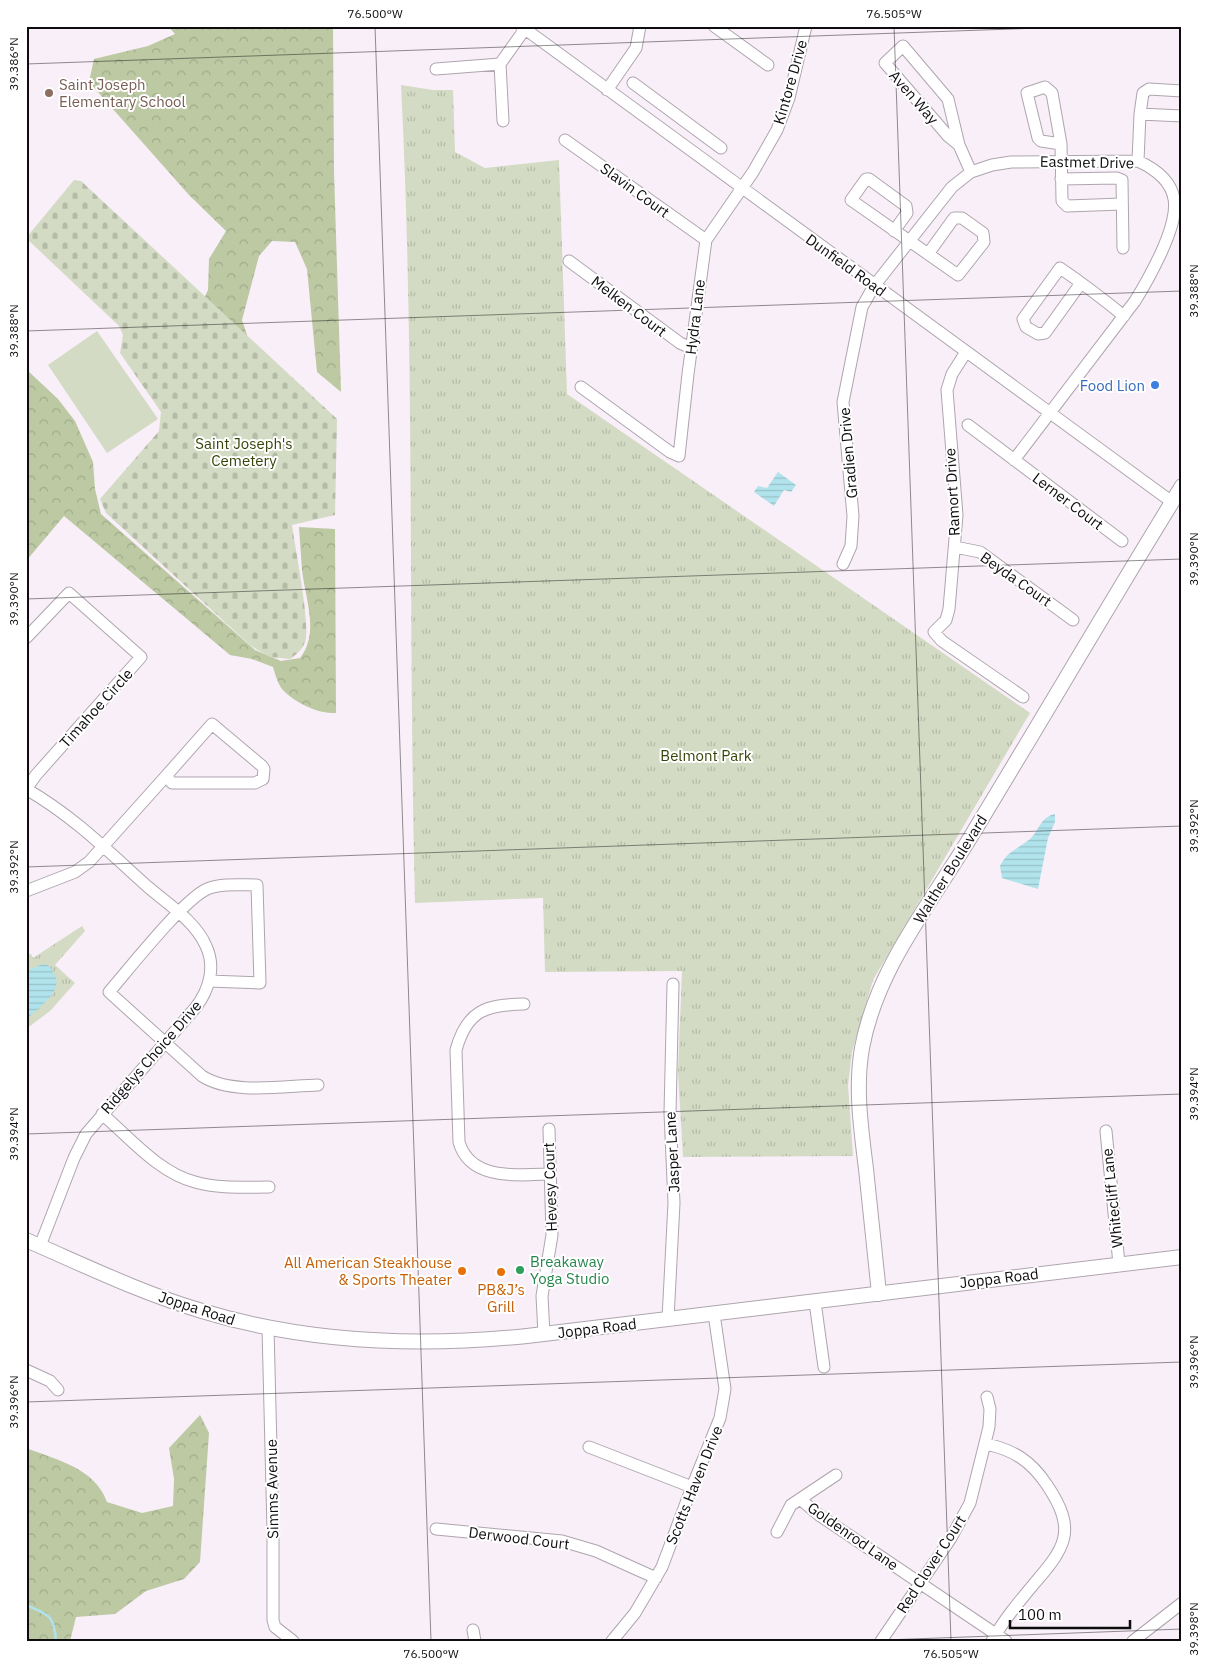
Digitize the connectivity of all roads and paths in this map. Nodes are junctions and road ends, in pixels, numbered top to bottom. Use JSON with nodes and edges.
{"nodes":[{"id":1,"x":640,"y":26,"type":"edge"},
{"id":2,"x":714,"y":26,"type":"edge"},
{"id":3,"x":806,"y":26,"type":"edge"},
{"id":4,"x":523,"y":28,"type":"edge"},
{"id":5,"x":500,"y":64,"type":"junction"},
{"id":6,"x":768,"y":65,"type":"dead end"},
{"id":7,"x":436,"y":69,"type":"dead end"},
{"id":8,"x":633,"y":83,"type":"dead end"},
{"id":9,"x":607,"y":90,"type":"junction"},
{"id":10,"x":1182,"y":91,"type":"edge"},
{"id":11,"x":1140,"y":114,"type":"junction"},
{"id":12,"x":1182,"y":116,"type":"edge"},
{"id":13,"x":503,"y":121,"type":"dead end"},
{"id":14,"x":687,"y":123,"type":"junction"},
{"id":15,"x":674,"y":138,"type":"junction"},
{"id":16,"x":565,"y":140,"type":"dead end"},
{"id":17,"x":959,"y":144,"type":"junction"},
{"id":18,"x":1061,"y":144,"type":"junction"},
{"id":19,"x":721,"y":148,"type":"dead end"},
{"id":20,"x":1138,"y":160,"type":"junction"},
{"id":21,"x":1063,"y":161,"type":"junction"},
{"id":22,"x":971,"y":172,"type":"junction"},
{"id":23,"x":1062,"y":179,"type":"junction"},
{"id":24,"x":742,"y":189,"type":"junction"},
{"id":25,"x":1122,"y":204,"type":"junction"},
{"id":26,"x":894,"y":231,"type":"junction"},
{"id":27,"x":706,"y":240,"type":"junction"},
{"id":28,"x":908,"y":241,"type":"junction"},
{"id":29,"x":1123,"y":248,"type":"dead end"},
{"id":30,"x":928,"y":254,"type":"junction"},
{"id":31,"x":570,"y":261,"type":"dead end"},
{"id":32,"x":1081,"y":283,"type":"junction"},
{"id":33,"x":874,"y":286,"type":"junction"},
{"id":34,"x":1124,"y":316,"type":"junction"},
{"id":35,"x":691,"y":348,"type":"junction"},
{"id":36,"x":966,"y":352,"type":"junction"},
{"id":37,"x":581,"y":387,"type":"dead end"},
{"id":38,"x":1049,"y":413,"type":"junction"},
{"id":39,"x":968,"y":425,"type":"dead end"},
{"id":40,"x":1014,"y":460,"type":"junction"},
{"id":41,"x":1182,"y":486,"type":"edge"},
{"id":42,"x":1172,"y":502,"type":"junction"},
{"id":43,"x":1122,"y":542,"type":"dead end"},
{"id":44,"x":955,"y":547,"type":"junction"},
{"id":45,"x":843,"y":564,"type":"dead end"},
{"id":46,"x":1073,"y":620,"type":"dead end"},
{"id":47,"x":26,"y":638,"type":"edge"},
{"id":48,"x":1023,"y":697,"type":"dead end"},
{"id":49,"x":166,"y":776,"type":"junction"},
{"id":50,"x":26,"y":789,"type":"edge"},
{"id":51,"x":103,"y":847,"type":"junction"},
{"id":52,"x":26,"y":891,"type":"edge"},
{"id":53,"x":178,"y":914,"type":"junction"},
{"id":54,"x":209,"y":981,"type":"junction"},
{"id":55,"x":674,"y":984,"type":"dead end"},
{"id":56,"x":524,"y":1004,"type":"dead end"},
{"id":57,"x":164,"y":1043,"type":"junction"},
{"id":58,"x":318,"y":1085,"type":"dead end"},
{"id":59,"x":102,"y":1114,"type":"junction"},
{"id":60,"x":549,"y":1129,"type":"dead end"},
{"id":61,"x":1106,"y":1132,"type":"dead end"},
{"id":62,"x":550,"y":1174,"type":"junction"},
{"id":63,"x":269,"y":1187,"type":"dead end"},
{"id":64,"x":26,"y":1240,"type":"edge"},
{"id":65,"x":40,"y":1246,"type":"junction"},
{"id":66,"x":1182,"y":1257,"type":"edge"},
{"id":67,"x":1119,"y":1264,"type":"junction"},
{"id":68,"x":879,"y":1294,"type":"junction"},
{"id":69,"x":815,"y":1302,"type":"junction"},
{"id":70,"x":714,"y":1314,"type":"junction"},
{"id":71,"x":668,"y":1319,"type":"junction"},
{"id":72,"x":268,"y":1328,"type":"junction"},
{"id":73,"x":544,"y":1334,"type":"junction"},
{"id":74,"x":824,"y":1367,"type":"dead end"},
{"id":75,"x":26,"y":1370,"type":"edge"},
{"id":76,"x":58,"y":1390,"type":"dead end"},
{"id":77,"x":987,"y":1397,"type":"dead end"},
{"id":78,"x":986,"y":1444,"type":"junction"},
{"id":79,"x":589,"y":1447,"type":"dead end"},
{"id":80,"x":836,"y":1475,"type":"dead end"},
{"id":81,"x":692,"y":1487,"type":"junction"},
{"id":82,"x":800,"y":1499,"type":"junction"},
{"id":83,"x":436,"y":1529,"type":"dead end"},
{"id":84,"x":777,"y":1532,"type":"dead end"},
{"id":85,"x":656,"y":1578,"type":"junction"},
{"id":86,"x":920,"y":1582,"type":"junction"},
{"id":87,"x":1182,"y":1603,"type":"edge"},
{"id":88,"x":994,"y":1637,"type":"edge"},
{"id":89,"x":293,"y":1641,"type":"edge"},
{"id":90,"x":612,"y":1641,"type":"edge"},
{"id":91,"x":881,"y":1641,"type":"edge"},
{"id":92,"x":1006,"y":1641,"type":"edge"},
{"id":93,"x":1133,"y":1641,"type":"edge"}],
"edges":[{"from":1,"to":9,"type":"street"},
{"from":2,"to":6,"type":"street"},
{"from":3,"to":24,"type":"street","name":"Kintore Drive"},
{"from":4,"to":5,"type":"street"},
{"from":4,"to":9,"type":"street","name":"Dunfield Road"},
{"from":5,"to":7,"type":"street"},
{"from":5,"to":13,"type":"street"},
{"from":8,"to":14,"type":"street"},
{"from":9,"to":15,"type":"street","name":"Dunfield Road"},
{"from":10,"to":11,"type":"street"},
{"from":11,"to":12,"type":"street"},
{"from":11,"to":20,"type":"street"},
{"from":14,"to":15,"type":"street"},
{"from":14,"to":19,"type":"street"},
{"from":15,"to":24,"type":"street","name":"Dunfield Road"},
{"from":16,"to":27,"type":"street","name":"Slavin Court"},
{"from":17,"to":17,"type":"street","name":"Aven Way"},
{"from":17,"to":22,"type":"street","name":"Aven Way"},
{"from":18,"to":18,"type":"street"},
{"from":18,"to":21,"type":"street"},
{"from":20,"to":21,"type":"street","name":"Eastmet Drive"},
{"from":20,"to":34,"type":"street","name":"Eastmet Drive"},
{"from":21,"to":22,"type":"street","name":"Eastmet Drive"},
{"from":21,"to":23,"type":"street"},
{"from":22,"to":28,"type":"street","name":"Eastmet Drive"},
{"from":23,"to":25,"type":"street"},
{"from":23,"to":25,"type":"street"},
{"from":24,"to":27,"type":"street","name":"Hydra Lane"},
{"from":24,"to":33,"type":"street","name":"Dunfield Road"},
{"from":25,"to":29,"type":"street"},
{"from":26,"to":26,"type":"street"},
{"from":26,"to":28,"type":"street"},
{"from":27,"to":35,"type":"street","name":"Hydra Lane"},
{"from":28,"to":30,"type":"street"},
{"from":28,"to":33,"type":"street","name":"Eastmet Drive"},
{"from":30,"to":30,"type":"street"},
{"from":31,"to":35,"type":"street","name":"Melken Court"},
{"from":32,"to":32,"type":"street"},
{"from":32,"to":34,"type":"street"},
{"from":33,"to":36,"type":"street","name":"Dunfield Road"},
{"from":33,"to":45,"type":"street","name":"Gradien Drive"},
{"from":34,"to":38,"type":"street","name":"Eastmet Drive"},
{"from":35,"to":37,"type":"street","name":"Hydra Lane"},
{"from":36,"to":38,"type":"street","name":"Dunfield Road"},
{"from":36,"to":44,"type":"street","name":"Ramort Drive"},
{"from":38,"to":40,"type":"street"},
{"from":38,"to":42,"type":"street","name":"Dunfield Road"},
{"from":39,"to":40,"type":"street","name":"Lerner Court"},
{"from":40,"to":43,"type":"street","name":"Lerner Court"},
{"from":41,"to":42,"type":"main road","name":"Walther Boulevard"},
{"from":42,"to":68,"type":"main road","name":"Walther Boulevard"},
{"from":44,"to":46,"type":"street","name":"Beyda Court"},
{"from":44,"to":48,"type":"street","name":"Ramort Drive"},
{"from":47,"to":50,"type":"street","name":"Timahoe Circle"},
{"from":49,"to":49,"type":"street"},
{"from":49,"to":51,"type":"street"},
{"from":50,"to":51,"type":"street","name":"Ridgelys Choice Drive"},
{"from":51,"to":52,"type":"street"},
{"from":51,"to":53,"type":"street","name":"Ridgelys Choice Drive"},
{"from":53,"to":54,"type":"street","name":"Ridgelys Choice Drive"},
{"from":53,"to":54,"type":"street"},
{"from":53,"to":57,"type":"street"},
{"from":54,"to":57,"type":"street","name":"Ridgelys Choice Drive"},
{"from":55,"to":71,"type":"street","name":"Jasper Lane"},
{"from":56,"to":62,"type":"street"},
{"from":57,"to":58,"type":"street"},
{"from":57,"to":59,"type":"street","name":"Ridgelys Choice Drive"},
{"from":59,"to":63,"type":"street"},
{"from":59,"to":65,"type":"street","name":"Ridgelys Choice Drive"},
{"from":60,"to":62,"type":"street","name":"Hevesy Court"},
{"from":61,"to":67,"type":"street","name":"Whitecliff Lane"},
{"from":62,"to":73,"type":"street","name":"Hevesy Court"},
{"from":64,"to":65,"type":"main road","name":"Joppa Road"},
{"from":65,"to":72,"type":"main road","name":"Joppa Road"},
{"from":66,"to":67,"type":"main road","name":"Joppa Road"},
{"from":67,"to":68,"type":"main road","name":"Joppa Road"},
{"from":68,"to":69,"type":"main road","name":"Joppa Road"},
{"from":69,"to":70,"type":"main road","name":"Joppa Road"},
{"from":69,"to":74,"type":"street"},
{"from":70,"to":71,"type":"main road","name":"Joppa Road"},
{"from":70,"to":81,"type":"street","name":"Scotts Haven Drive"},
{"from":71,"to":73,"type":"main road","name":"Joppa Road"},
{"from":72,"to":73,"type":"main road","name":"Joppa Road"},
{"from":72,"to":89,"type":"street","name":"Simms Avenue"},
{"from":75,"to":76,"type":"street"},
{"from":77,"to":78,"type":"street","name":"Red Clover Court"},
{"from":78,"to":86,"type":"street","name":"Red Clover Court"},
{"from":78,"to":88,"type":"street"},
{"from":79,"to":81,"type":"street"},
{"from":80,"to":82,"type":"street"},
{"from":81,"to":85,"type":"street","name":"Scotts Haven Drive"},
{"from":82,"to":84,"type":"street"},
{"from":82,"to":86,"type":"street","name":"Goldenrod Lane"},
{"from":83,"to":85,"type":"street","name":"Derwood Court"},
{"from":85,"to":90,"type":"street","name":"Scotts Haven Drive"},
{"from":86,"to":88,"type":"street","name":"Goldenrod Lane"},
{"from":86,"to":91,"type":"street","name":"Red Clover Court"},
{"from":87,"to":93,"type":"street"},
{"from":88,"to":92,"type":"street","name":"Goldenrod Lane"}]}
